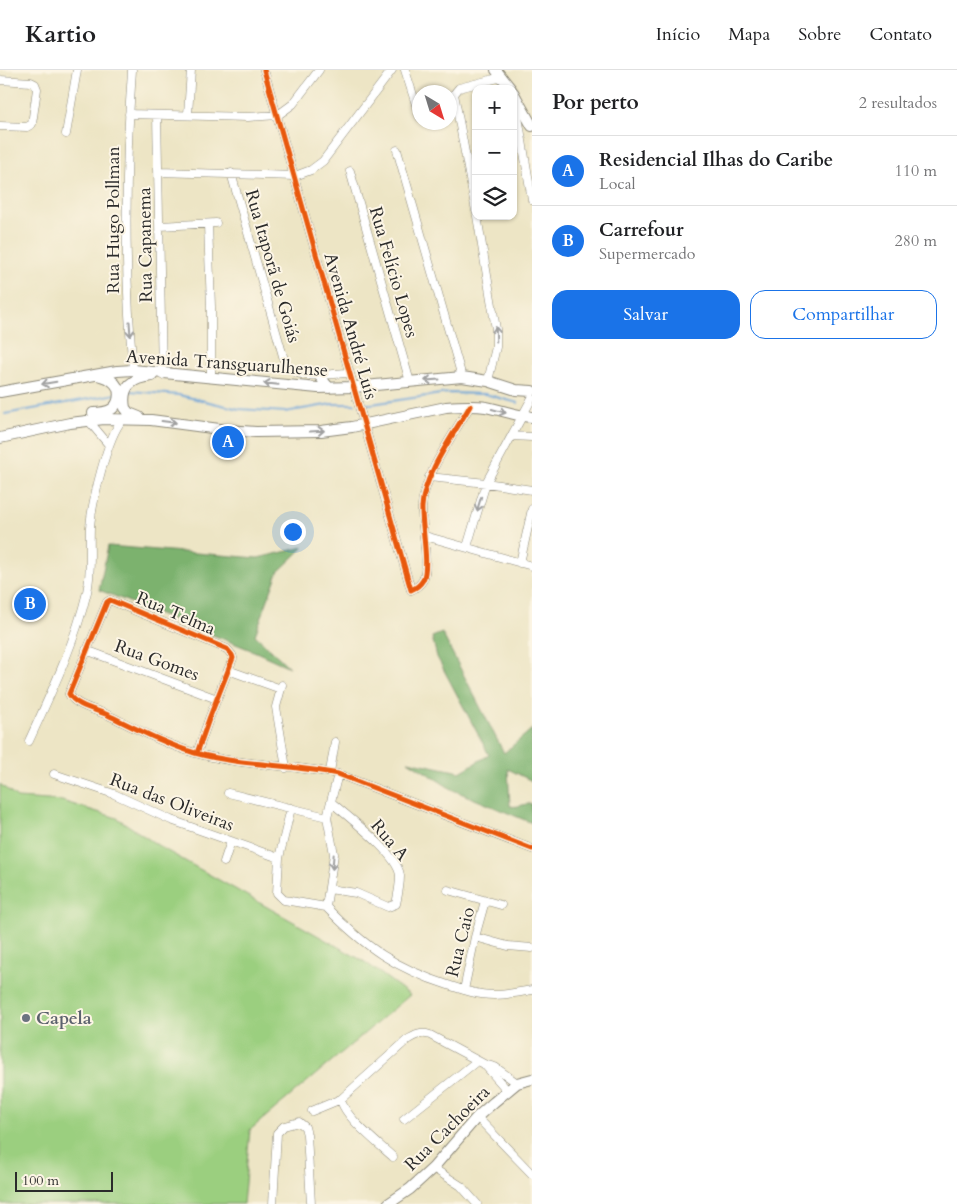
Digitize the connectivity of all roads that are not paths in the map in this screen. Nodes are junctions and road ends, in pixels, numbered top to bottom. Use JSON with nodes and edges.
{"nodes":[{"id":1,"x":77,"y":70,"type":"edge"},
{"id":2,"x":132,"y":70,"type":"edge"},
{"id":3,"x":191,"y":70,"type":"edge"},
{"id":4,"x":264,"y":70,"type":"edge"},
{"id":5,"x":319,"y":70,"type":"edge"},
{"id":6,"x":392,"y":70,"type":"edge"},
{"id":7,"x":405,"y":70,"type":"edge"},
{"id":8,"x":499,"y":74,"type":"edge"},
{"id":9,"x":0,"y":80,"type":"edge"},
{"id":10,"x":508,"y":85,"type":"edge"},
{"id":11,"x":412,"y":92,"type":"edge"},
{"id":12,"x":517,"y":97,"type":"edge"},
{"id":13,"x":528,"y":112,"type":"edge"},
{"id":14,"x":129,"y":114,"type":"junction"},
{"id":15,"x":157,"y":114,"type":"junction"},
{"id":16,"x":188,"y":114,"type":"junction"},
{"id":17,"x":517,"y":114,"type":"edge"},
{"id":18,"x":278,"y":115,"type":"junction"},
{"id":19,"x":0,"y":126,"type":"edge"},
{"id":20,"x":532,"y":126,"type":"edge"},
{"id":21,"x":66,"y":134,"type":"dead end"},
{"id":22,"x":531,"y":142,"type":"dead end"},
{"id":23,"x":523,"y":148,"type":"junction"},
{"id":24,"x":397,"y":150,"type":"dead end"},
{"id":25,"x":350,"y":171,"type":"dead end"},
{"id":26,"x":159,"y":172,"type":"junction"},
{"id":27,"x":231,"y":173,"type":"junction"},
{"id":28,"x":295,"y":176,"type":"junction"},
{"id":29,"x":472,"y":190,"type":"edge"},
{"id":30,"x":532,"y":200,"type":"edge"},
{"id":31,"x":478,"y":220,"type":"edge"},
{"id":32,"x":216,"y":223,"type":"dead end"},
{"id":33,"x":208,"y":224,"type":"junction"},
{"id":34,"x":160,"y":226,"type":"junction"},
{"id":35,"x":347,"y":359,"type":"junction"},
{"id":36,"x":133,"y":370,"type":"junction"},
{"id":37,"x":345,"y":373,"type":"junction"},
{"id":38,"x":162,"y":374,"type":"junction"},
{"id":39,"x":318,"y":374,"type":"junction"},
{"id":40,"x":97,"y":375,"type":"junction"},
{"id":41,"x":211,"y":377,"type":"junction"},
{"id":42,"x":462,"y":378,"type":"junction"},
{"id":43,"x":488,"y":381,"type":"junction"},
{"id":44,"x":410,"y":382,"type":"junction"},
{"id":45,"x":333,"y":388,"type":"junction"},
{"id":46,"x":532,"y":391,"type":"edge"},
{"id":47,"x":0,"y":392,"type":"edge"},
{"id":48,"x":356,"y":392,"type":"junction"},
{"id":49,"x":532,"y":399,"type":"edge"},
{"id":50,"x":470,"y":406,"type":"junction"},
{"id":51,"x":527,"y":417,"type":"edge"},
{"id":52,"x":123,"y":419,"type":"junction"},
{"id":53,"x":88,"y":420,"type":"junction"},
{"id":54,"x":151,"y":420,"type":"junction"},
{"id":55,"x":365,"y":424,"type":"junction"},
{"id":56,"x":512,"y":436,"type":"junction"},
{"id":57,"x":0,"y":437,"type":"edge"},
{"id":58,"x":532,"y":438,"type":"edge"},
{"id":59,"x":109,"y":444,"type":"junction"},
{"id":60,"x":429,"y":477,"type":"junction"},
{"id":61,"x":486,"y":483,"type":"junction"},
{"id":62,"x":532,"y":490,"type":"edge"},
{"id":63,"x":532,"y":510,"type":"edge"},
{"id":64,"x":425,"y":536,"type":"junction"},
{"id":65,"x":467,"y":547,"type":"junction"},
{"id":66,"x":520,"y":563,"type":"junction"},
{"id":67,"x":532,"y":566,"type":"edge"},
{"id":68,"x":86,"y":650,"type":"junction"},
{"id":69,"x":228,"y":670,"type":"junction"},
{"id":70,"x":217,"y":699,"type":"junction"},
{"id":71,"x":29,"y":741,"type":"dead end"},
{"id":72,"x":335,"y":742,"type":"dead end"},
{"id":73,"x":197,"y":753,"type":"junction"},
{"id":74,"x":286,"y":768,"type":"junction"},
{"id":75,"x":334,"y":773,"type":"junction"},
{"id":76,"x":54,"y":774,"type":"dead end"},
{"id":77,"x":228,"y":793,"type":"dead end"},
{"id":78,"x":331,"y":802,"type":"junction"},
{"id":79,"x":290,"y":808,"type":"junction"},
{"id":80,"x":327,"y":817,"type":"junction"},
{"id":81,"x":231,"y":841,"type":"junction"},
{"id":82,"x":532,"y":849,"type":"edge"},
{"id":83,"x":279,"y":858,"type":"junction"},
{"id":84,"x":224,"y":862,"type":"dead end"},
{"id":85,"x":329,"y":889,"type":"junction"},
{"id":86,"x":448,"y":890,"type":"dead end"},
{"id":87,"x":485,"y":901,"type":"junction"},
{"id":88,"x":501,"y":905,"type":"dead end"},
{"id":89,"x":326,"y":907,"type":"junction"},
{"id":90,"x":475,"y":937,"type":"junction"},
{"id":91,"x":532,"y":949,"type":"edge"},
{"id":92,"x":464,"y":990,"type":"junction"},
{"id":93,"x":532,"y":990,"type":"edge"},
{"id":94,"x":480,"y":1062,"type":"junction"},
{"id":95,"x":532,"y":1080,"type":"edge"},
{"id":96,"x":517,"y":1083,"type":"junction"},
{"id":97,"x":507,"y":1090,"type":"junction"},
{"id":98,"x":341,"y":1099,"type":"junction"},
{"id":99,"x":312,"y":1111,"type":"dead end"},
{"id":100,"x":477,"y":1117,"type":"junction"},
{"id":101,"x":404,"y":1119,"type":"dead end"},
{"id":102,"x":393,"y":1157,"type":"dead end"},
{"id":103,"x":433,"y":1168,"type":"junction"},
{"id":104,"x":532,"y":1174,"type":"edge"},
{"id":105,"x":273,"y":1204,"type":"edge"},
{"id":106,"x":311,"y":1204,"type":"edge"},
{"id":107,"x":388,"y":1204,"type":"edge"},
{"id":108,"x":477,"y":1204,"type":"edge"}],
"edges":[{"from":1,"to":21,"type":"street"},
{"from":2,"to":14,"type":"street","name":"Rua Hugo Pollman"},
{"from":3,"to":16,"type":"street"},
{"from":4,"to":18,"type":"street","name":"Avenida André Luís"},
{"from":5,"to":18,"type":"street"},
{"from":6,"to":28,"type":"street"},
{"from":7,"to":11,"type":"street"},
{"from":8,"to":10,"type":"main road"},
{"from":8,"to":29,"type":"street"},
{"from":9,"to":19,"type":"street"},
{"from":12,"to":13,"type":"main road"},
{"from":13,"to":20,"type":"main road"},
{"from":14,"to":15,"type":"street"},
{"from":14,"to":36,"type":"street","name":"Rua Hugo Pollman","one_way":true},
{"from":15,"to":16,"type":"street"},
{"from":15,"to":26,"type":"street","name":"Rua Capanema"},
{"from":16,"to":18,"type":"street"},
{"from":17,"to":23,"type":"street"},
{"from":18,"to":28,"type":"street","name":"Avenida André Luís"},
{"from":22,"to":23,"type":"street"},
{"from":23,"to":30,"type":"street"},
{"from":24,"to":42,"type":"street"},
{"from":25,"to":44,"type":"street","name":"Rua Felício Lopes"},
{"from":26,"to":27,"type":"street"},
{"from":26,"to":34,"type":"street","name":"Rua Capanema"},
{"from":27,"to":28,"type":"street"},
{"from":27,"to":39,"type":"street","name":"Rua Itaporã de Goiás"},
{"from":28,"to":35,"type":"street","name":"Avenida André Luís"},
{"from":43,"to":31,"type":"street","one_way":true},
{"from":32,"to":33,"type":"street"},
{"from":33,"to":34,"type":"street"},
{"from":33,"to":41,"type":"street"},
{"from":34,"to":38,"type":"street","name":"Rua Capanema"},
{"from":35,"to":37,"type":"street","name":"Avenida André Luís"},
{"from":35,"to":48,"type":"street","name":"Avenida André Luís"},
{"from":36,"to":38,"type":"main road","name":"Avenida Transguarulhense"},
{"from":36,"to":40,"type":"main road","name":"Avenida Transguarulhense"},
{"from":37,"to":39,"type":"street","name":"Rua Itaporã de Goiás"},
{"from":37,"to":45,"type":"street","name":"Avenida André Luís"},
{"from":38,"to":41,"type":"main road","name":"Avenida Transguarulhense"},
{"from":38,"to":54,"type":"main road"},
{"from":39,"to":45,"type":"main road"},
{"from":40,"to":47,"type":"main road","name":"Avenida Transguarulhense","one_way":true},
{"from":40,"to":57,"type":"main road"},
{"from":45,"to":41,"type":"main road","name":"Avenida Transguarulhense","one_way":true},
{"from":42,"to":43,"type":"main road","name":"Avenida Transguarulhense"},
{"from":42,"to":44,"type":"main road","name":"Avenida Transguarulhense","one_way":true},
{"from":43,"to":46,"type":"main road","name":"Avenida Transguarulhense"},
{"from":44,"to":48,"type":"main road","name":"Avenida Transguarulhense"},
{"from":45,"to":48,"type":"main road","name":"Avenida Transguarulhense"},
{"from":48,"to":55,"type":"street","name":"Avenida André Luís"},
{"from":49,"to":51,"type":"street"},
{"from":50,"to":51,"type":"main road","one_way":true},
{"from":50,"to":55,"type":"main road"},
{"from":50,"to":60,"type":"street"},
{"from":51,"to":56,"type":"street"},
{"from":52,"to":53,"type":"main road"},
{"from":52,"to":54,"type":"main road"},
{"from":52,"to":59,"type":"street"},
{"from":53,"to":57,"type":"main road"},
{"from":53,"to":59,"type":"street"},
{"from":54,"to":55,"type":"main road","one_way":true},
{"from":55,"to":64,"type":"street","name":"Avenida André Luís"},
{"from":56,"to":58,"type":"street"},
{"from":56,"to":61,"type":"street"},
{"from":59,"to":71,"type":"street"},
{"from":60,"to":61,"type":"street"},
{"from":60,"to":64,"type":"street"},
{"from":61,"to":62,"type":"street"},
{"from":61,"to":65,"type":"street","one_way":true},
{"from":63,"to":66,"type":"street"},
{"from":64,"to":65,"type":"street"},
{"from":65,"to":66,"type":"street"},
{"from":66,"to":67,"type":"street"},
{"from":68,"to":69,"type":"street","name":"Rua Telma"},
{"from":68,"to":70,"type":"street","name":"Rua Gomes"},
{"from":68,"to":73,"type":"street"},
{"from":69,"to":70,"type":"street"},
{"from":69,"to":74,"type":"street"},
{"from":70,"to":73,"type":"street"},
{"from":72,"to":75,"type":"street"},
{"from":73,"to":74,"type":"street"},
{"from":74,"to":75,"type":"street"},
{"from":75,"to":78,"type":"street"},
{"from":75,"to":82,"type":"street"},
{"from":76,"to":81,"type":"street","name":"Rua das Oliveiras"},
{"from":77,"to":79,"type":"street"},
{"from":78,"to":80,"type":"street"},
{"from":78,"to":85,"type":"street","name":"Rua A"},
{"from":79,"to":80,"type":"street"},
{"from":79,"to":83,"type":"street"},
{"from":80,"to":85,"type":"street","one_way":true},
{"from":81,"to":83,"type":"street","name":"Rua das Oliveiras"},
{"from":81,"to":84,"type":"street"},
{"from":83,"to":89,"type":"street"},
{"from":85,"to":89,"type":"street"},
{"from":86,"to":87,"type":"street"},
{"from":87,"to":88,"type":"street"},
{"from":87,"to":90,"type":"street","name":"Rua Caio"},
{"from":89,"to":92,"type":"street"},
{"from":90,"to":91,"type":"street"},
{"from":90,"to":92,"type":"street","name":"Rua Caio"},
{"from":92,"to":93,"type":"street"},
{"from":94,"to":96,"type":"street"},
{"from":94,"to":97,"type":"street"},
{"from":94,"to":98,"type":"street"},
{"from":94,"to":101,"type":"street"},
{"from":95,"to":96,"type":"main road","name":"Rua Cachoeira"},
{"from":96,"to":97,"type":"main road","name":"Rua Cachoeira"},
{"from":97,"to":100,"type":"main road","name":"Rua Cachoeira"},
{"from":98,"to":99,"type":"street"},
{"from":98,"to":102,"type":"street"},
{"from":100,"to":103,"type":"main road","name":"Rua Cachoeira"},
{"from":100,"to":104,"type":"street"},
{"from":103,"to":107,"type":"main road","name":"Rua Cachoeira"},
{"from":103,"to":108,"type":"street"},
{"from":105,"to":106,"type":"street"}]}
